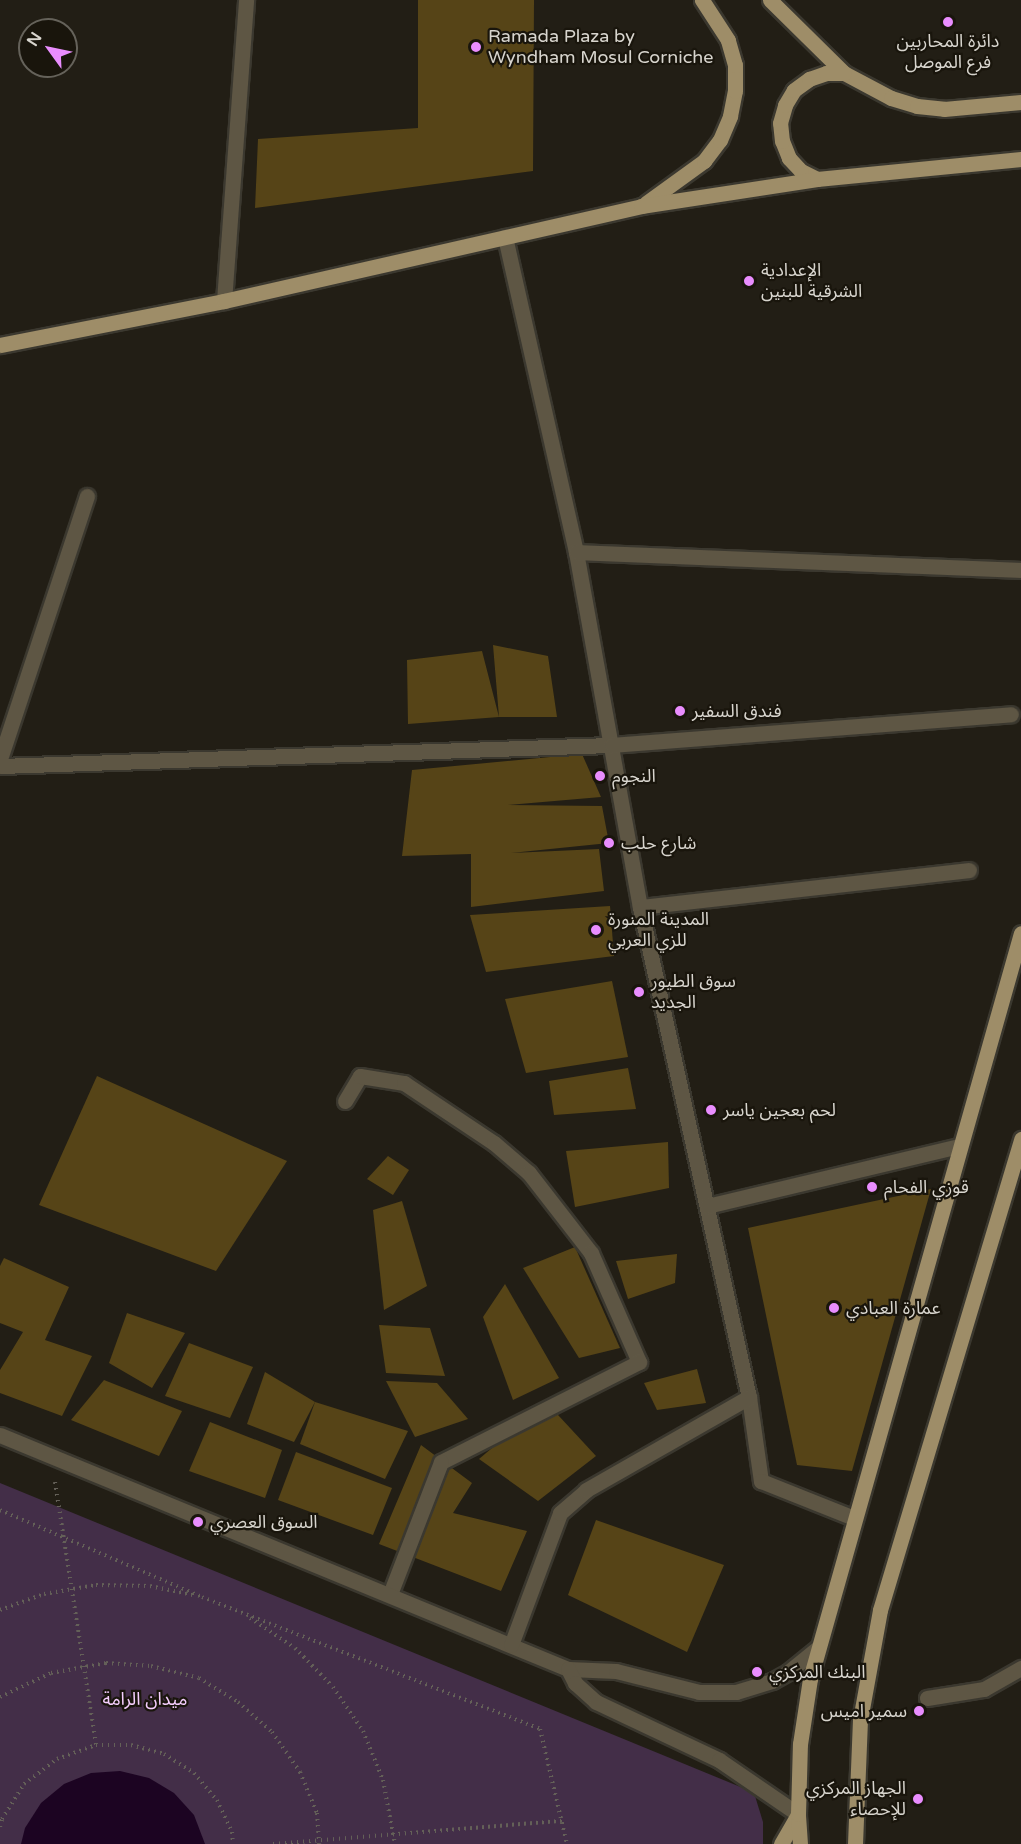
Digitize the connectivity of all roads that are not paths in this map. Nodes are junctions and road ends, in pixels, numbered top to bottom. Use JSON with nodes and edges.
{"nodes":[{"id":1,"x":246,"y":0,"type":"edge"},
{"id":2,"x":702,"y":0,"type":"edge"},
{"id":3,"x":770,"y":0,"type":"edge"},
{"id":4,"x":844,"y":74,"type":"junction"},
{"id":5,"x":1021,"y":102,"type":"edge"},
{"id":6,"x":1021,"y":159,"type":"edge"},
{"id":7,"x":818,"y":179,"type":"junction"},
{"id":8,"x":641,"y":206,"type":"junction"},
{"id":9,"x":505,"y":237,"type":"junction"},
{"id":10,"x":224,"y":301,"type":"junction"},
{"id":11,"x":0,"y":333,"type":"edge"},
{"id":12,"x":28,"y":340,"type":"junction"},
{"id":13,"x":0,"y":345,"type":"edge"},
{"id":14,"x":87,"y":496,"type":"dead end"},
{"id":15,"x":576,"y":552,"type":"junction"},
{"id":16,"x":1021,"y":570,"type":"edge"},
{"id":17,"x":1011,"y":714,"type":"dead end"},
{"id":18,"x":612,"y":745,"type":"junction"},
{"id":19,"x":0,"y":759,"type":"edge"},
{"id":20,"x":0,"y":766,"type":"edge"},
{"id":21,"x":969,"y":870,"type":"dead end"},
{"id":22,"x":640,"y":907,"type":"junction"},
{"id":23,"x":1021,"y":933,"type":"edge"},
{"id":24,"x":345,"y":1101,"type":"dead end"},
{"id":25,"x":960,"y":1146,"type":"junction"},
{"id":26,"x":1020,"y":1147,"type":"edge"},
{"id":27,"x":706,"y":1206,"type":"junction"},
{"id":28,"x":748,"y":1397,"type":"junction"},
{"id":29,"x":0,"y":1435,"type":"edge"},
{"id":30,"x":855,"y":1518,"type":"junction"},
{"id":31,"x":390,"y":1594,"type":"junction"},
{"id":32,"x":511,"y":1644,"type":"junction"},
{"id":33,"x":818,"y":1648,"type":"junction"},
{"id":34,"x":1021,"y":1668,"type":"edge"},
{"id":35,"x":568,"y":1669,"type":"junction"},
{"id":36,"x":927,"y":1698,"type":"dead end"},
{"id":37,"x":798,"y":1814,"type":"junction"},
{"id":38,"x":781,"y":1844,"type":"edge"},
{"id":39,"x":800,"y":1844,"type":"edge"},
{"id":40,"x":855,"y":1844,"type":"edge"}],
"edges":[{"from":1,"to":10,"type":"street"},
{"from":2,"to":8,"type":"main road"},
{"from":3,"to":4,"type":"main road"},
{"from":4,"to":5,"type":"main road"},
{"from":4,"to":7,"type":"main road"},
{"from":6,"to":7,"type":"main road"},
{"from":7,"to":8,"type":"main road"},
{"from":8,"to":9,"type":"main road"},
{"from":9,"to":10,"type":"main road"},
{"from":9,"to":15,"type":"street"},
{"from":10,"to":12,"type":"main road"},
{"from":11,"to":12,"type":"main road"},
{"from":12,"to":13,"type":"main road"},
{"from":14,"to":19,"type":"street"},
{"from":15,"to":16,"type":"street"},
{"from":15,"to":18,"type":"street"},
{"from":17,"to":18,"type":"street"},
{"from":18,"to":20,"type":"street"},
{"from":18,"to":22,"type":"street"},
{"from":21,"to":22,"type":"street"},
{"from":22,"to":27,"type":"street"},
{"from":23,"to":25,"type":"main road"},
{"from":24,"to":31,"type":"street"},
{"from":25,"to":27,"type":"street"},
{"from":25,"to":30,"type":"main road"},
{"from":26,"to":40,"type":"main road"},
{"from":27,"to":28,"type":"street"},
{"from":28,"to":30,"type":"street"},
{"from":28,"to":32,"type":"street"},
{"from":29,"to":31,"type":"street"},
{"from":30,"to":33,"type":"main road"},
{"from":31,"to":32,"type":"street"},
{"from":32,"to":35,"type":"street"},
{"from":33,"to":35,"type":"street"},
{"from":33,"to":37,"type":"main road"},
{"from":34,"to":36,"type":"street"},
{"from":35,"to":37,"type":"street"},
{"from":37,"to":38,"type":"main road"},
{"from":37,"to":39,"type":"main road"}]}
